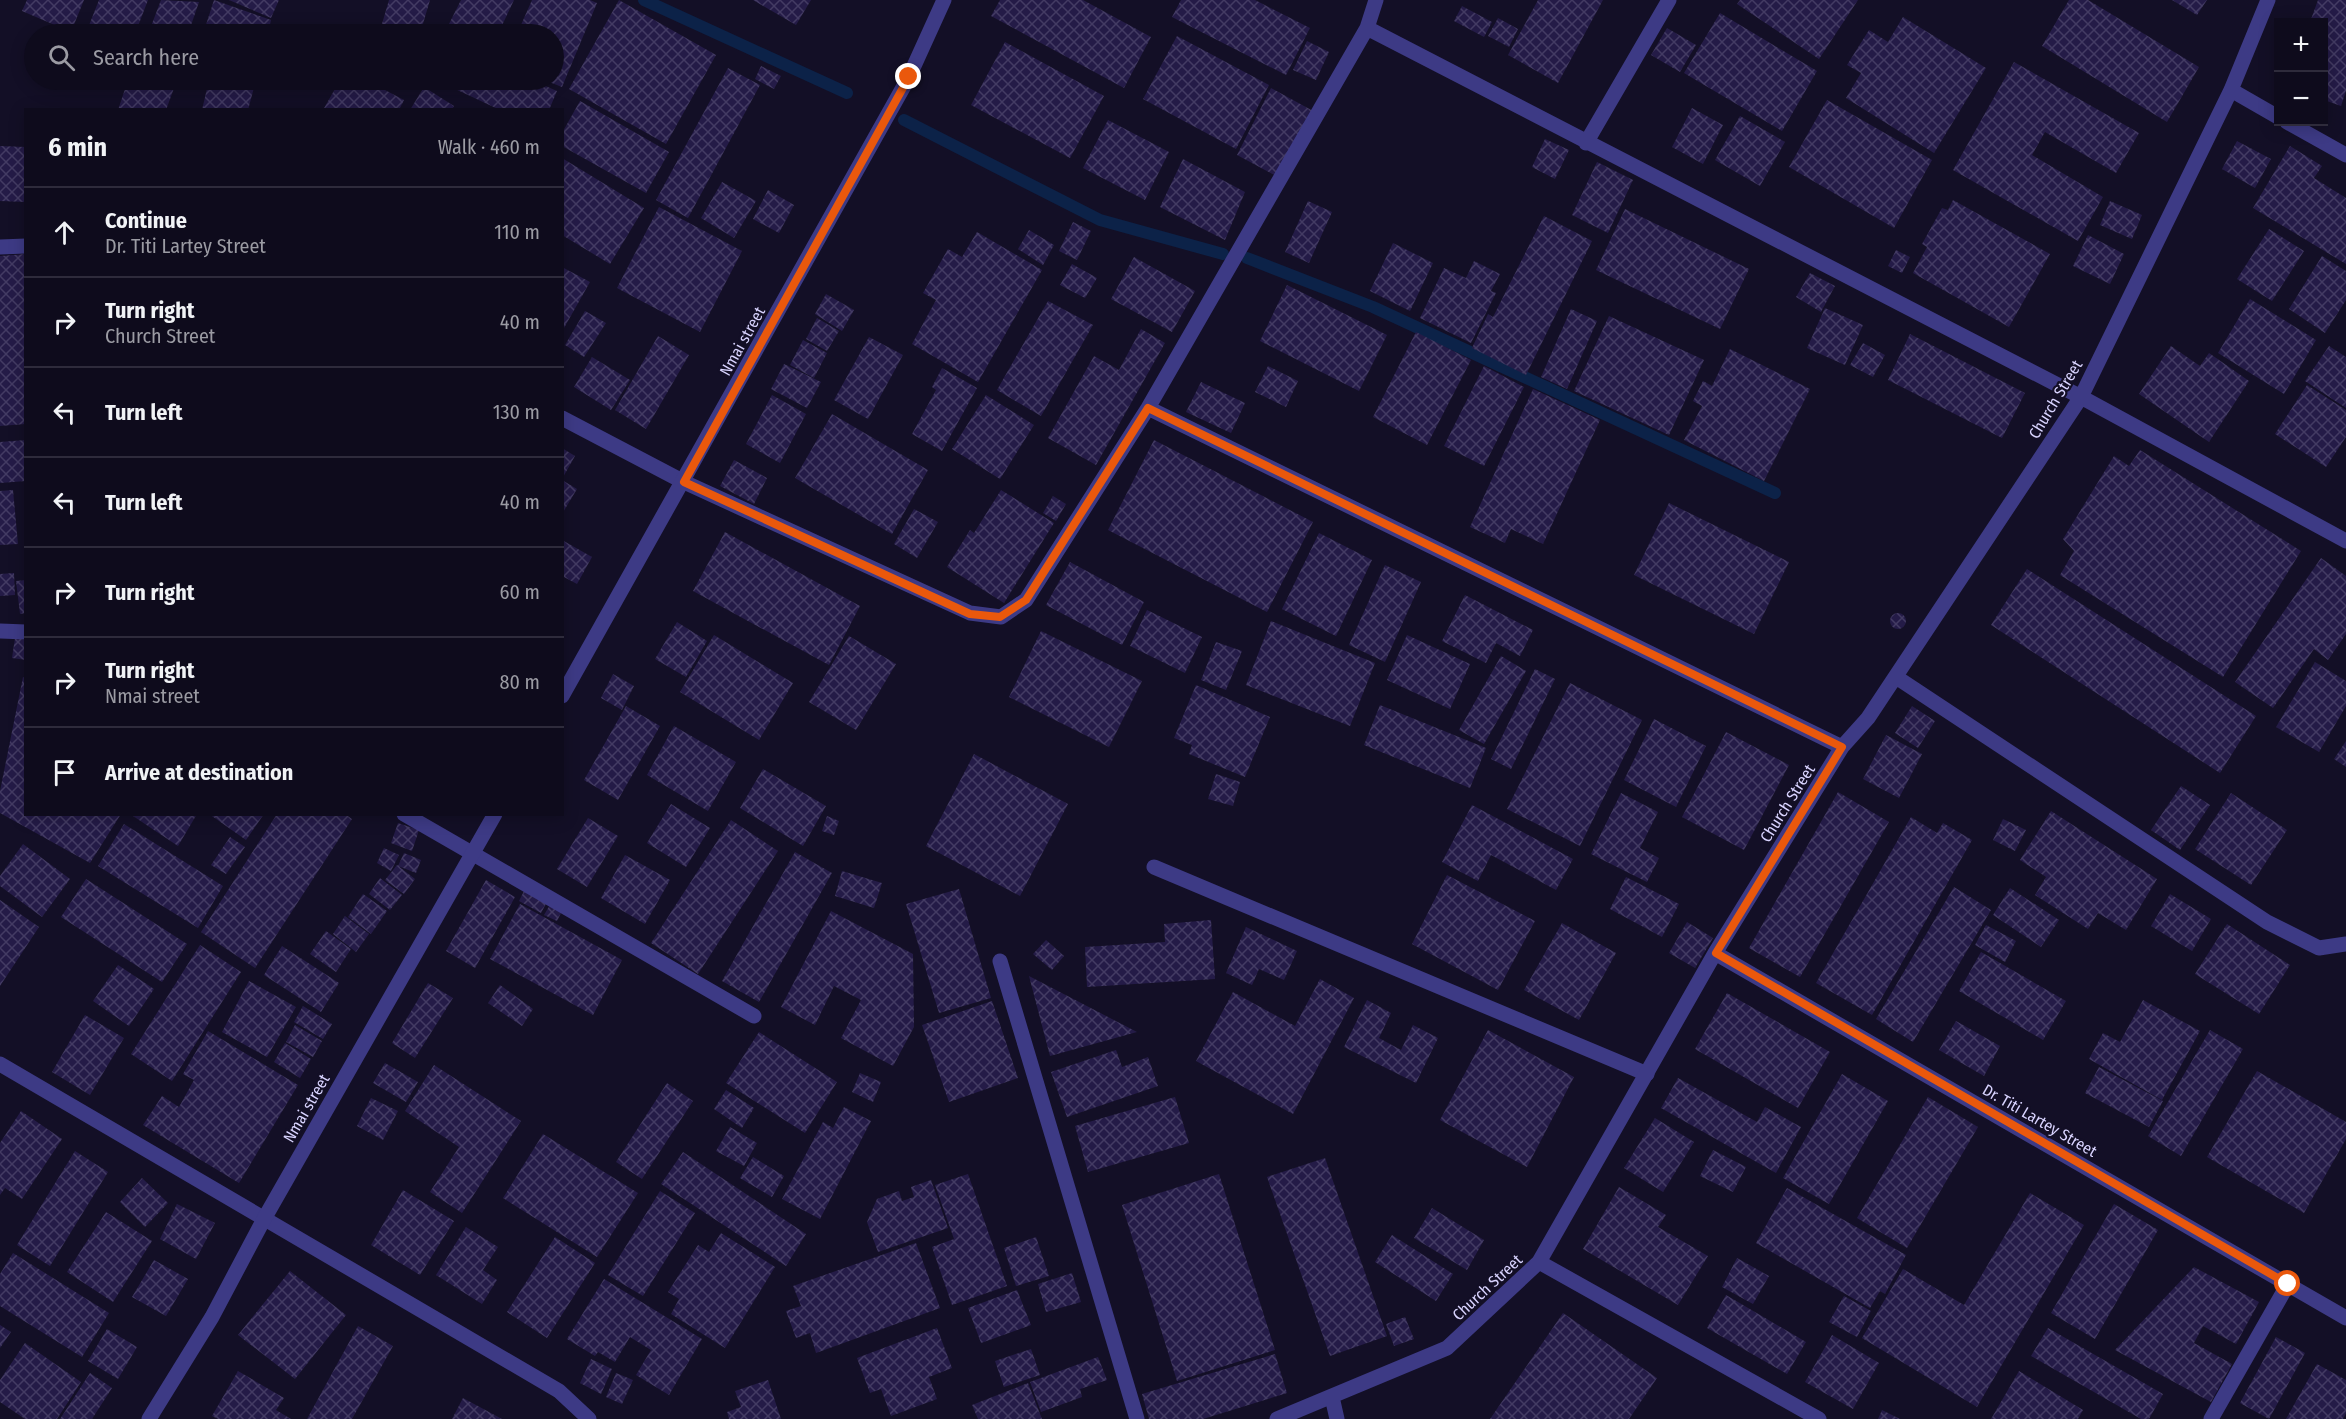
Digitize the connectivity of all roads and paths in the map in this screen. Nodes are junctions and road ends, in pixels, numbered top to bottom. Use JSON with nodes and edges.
{"nodes":[{"id":1,"x":944,"y":0,"type":"edge"},
{"id":2,"x":1376,"y":0,"type":"edge"},
{"id":3,"x":1669,"y":0,"type":"edge"},
{"id":4,"x":2268,"y":0,"type":"edge"},
{"id":5,"x":1368,"y":28,"type":"junction"},
{"id":6,"x":2231,"y":90,"type":"junction"},
{"id":7,"x":2274,"y":115,"type":"edge"},
{"id":8,"x":2294,"y":126,"type":"edge"},
{"id":9,"x":1586,"y":143,"type":"junction"},
{"id":10,"x":2346,"y":155,"type":"edge"},
{"id":11,"x":24,"y":246,"type":"edge"},
{"id":12,"x":0,"y":247,"type":"edge"},
{"id":13,"x":2081,"y":397,"type":"junction"},
{"id":14,"x":1148,"y":408,"type":"junction"},
{"id":15,"x":564,"y":419,"type":"edge"},
{"id":16,"x":684,"y":482,"type":"junction"},
{"id":17,"x":2346,"y":541,"type":"edge"},
{"id":18,"x":0,"y":631,"type":"edge"},
{"id":19,"x":24,"y":632,"type":"edge"},
{"id":20,"x":1896,"y":677,"type":"junction"},
{"id":21,"x":564,"y":692,"type":"edge"},
{"id":22,"x":1842,"y":747,"type":"junction"},
{"id":23,"x":407,"y":816,"type":"edge"},
{"id":24,"x":494,"y":816,"type":"edge"},
{"id":25,"x":472,"y":855,"type":"junction"},
{"id":26,"x":1154,"y":867,"type":"dead end"},
{"id":27,"x":2346,"y":944,"type":"edge"},
{"id":28,"x":1716,"y":953,"type":"junction"},
{"id":29,"x":1000,"y":961,"type":"dead end"},
{"id":30,"x":754,"y":1016,"type":"dead end"},
{"id":31,"x":0,"y":1064,"type":"edge"},
{"id":32,"x":1647,"y":1074,"type":"junction"},
{"id":33,"x":264,"y":1218,"type":"junction"},
{"id":34,"x":1539,"y":1262,"type":"junction"},
{"id":35,"x":2288,"y":1284,"type":"junction"},
{"id":36,"x":2346,"y":1318,"type":"edge"},
{"id":37,"x":1332,"y":1397,"type":"junction"},
{"id":38,"x":149,"y":1419,"type":"edge"},
{"id":39,"x":589,"y":1419,"type":"edge"},
{"id":40,"x":1137,"y":1419,"type":"edge"},
{"id":41,"x":1277,"y":1419,"type":"edge"},
{"id":42,"x":1337,"y":1419,"type":"edge"},
{"id":43,"x":1819,"y":1419,"type":"edge"},
{"id":44,"x":2211,"y":1419,"type":"edge"}],
"edges":[{"from":1,"to":16,"type":"street","name":"Nmai street"},
{"from":2,"to":5,"type":"street"},
{"from":3,"to":9,"type":"street"},
{"from":4,"to":6,"type":"street","name":"Church Street"},
{"from":5,"to":9,"type":"street"},
{"from":5,"to":14,"type":"street"},
{"from":6,"to":7,"type":"street"},
{"from":6,"to":13,"type":"street","name":"Church Street"},
{"from":8,"to":10,"type":"street"},
{"from":9,"to":13,"type":"street"},
{"from":11,"to":12,"type":"street"},
{"from":13,"to":17,"type":"street"},
{"from":13,"to":20,"type":"street","name":"Church Street"},
{"from":14,"to":16,"type":"street"},
{"from":14,"to":22,"type":"street"},
{"from":15,"to":16,"type":"street"},
{"from":16,"to":21,"type":"street","name":"Nmai street"},
{"from":18,"to":19,"type":"street"},
{"from":20,"to":22,"type":"street","name":"Church Street"},
{"from":20,"to":27,"type":"street"},
{"from":22,"to":28,"type":"street","name":"Church Street"},
{"from":23,"to":25,"type":"street"},
{"from":24,"to":25,"type":"street","name":"Nmai street"},
{"from":25,"to":30,"type":"street"},
{"from":25,"to":33,"type":"street","name":"Nmai street"},
{"from":26,"to":32,"type":"street"},
{"from":28,"to":32,"type":"street","name":"Church Street"},
{"from":28,"to":35,"type":"street","name":"Dr. Titi Lartey Street"},
{"from":29,"to":40,"type":"street"},
{"from":31,"to":33,"type":"street"},
{"from":32,"to":34,"type":"street","name":"Church Street"},
{"from":33,"to":38,"type":"street","name":"Nmai street"},
{"from":33,"to":39,"type":"street"},
{"from":34,"to":37,"type":"street","name":"Church Street"},
{"from":34,"to":43,"type":"street"},
{"from":35,"to":36,"type":"street","name":"Dr. Titi Lartey Street"},
{"from":35,"to":44,"type":"street"},
{"from":37,"to":41,"type":"street","name":"Church Street"},
{"from":37,"to":42,"type":"street"}]}
